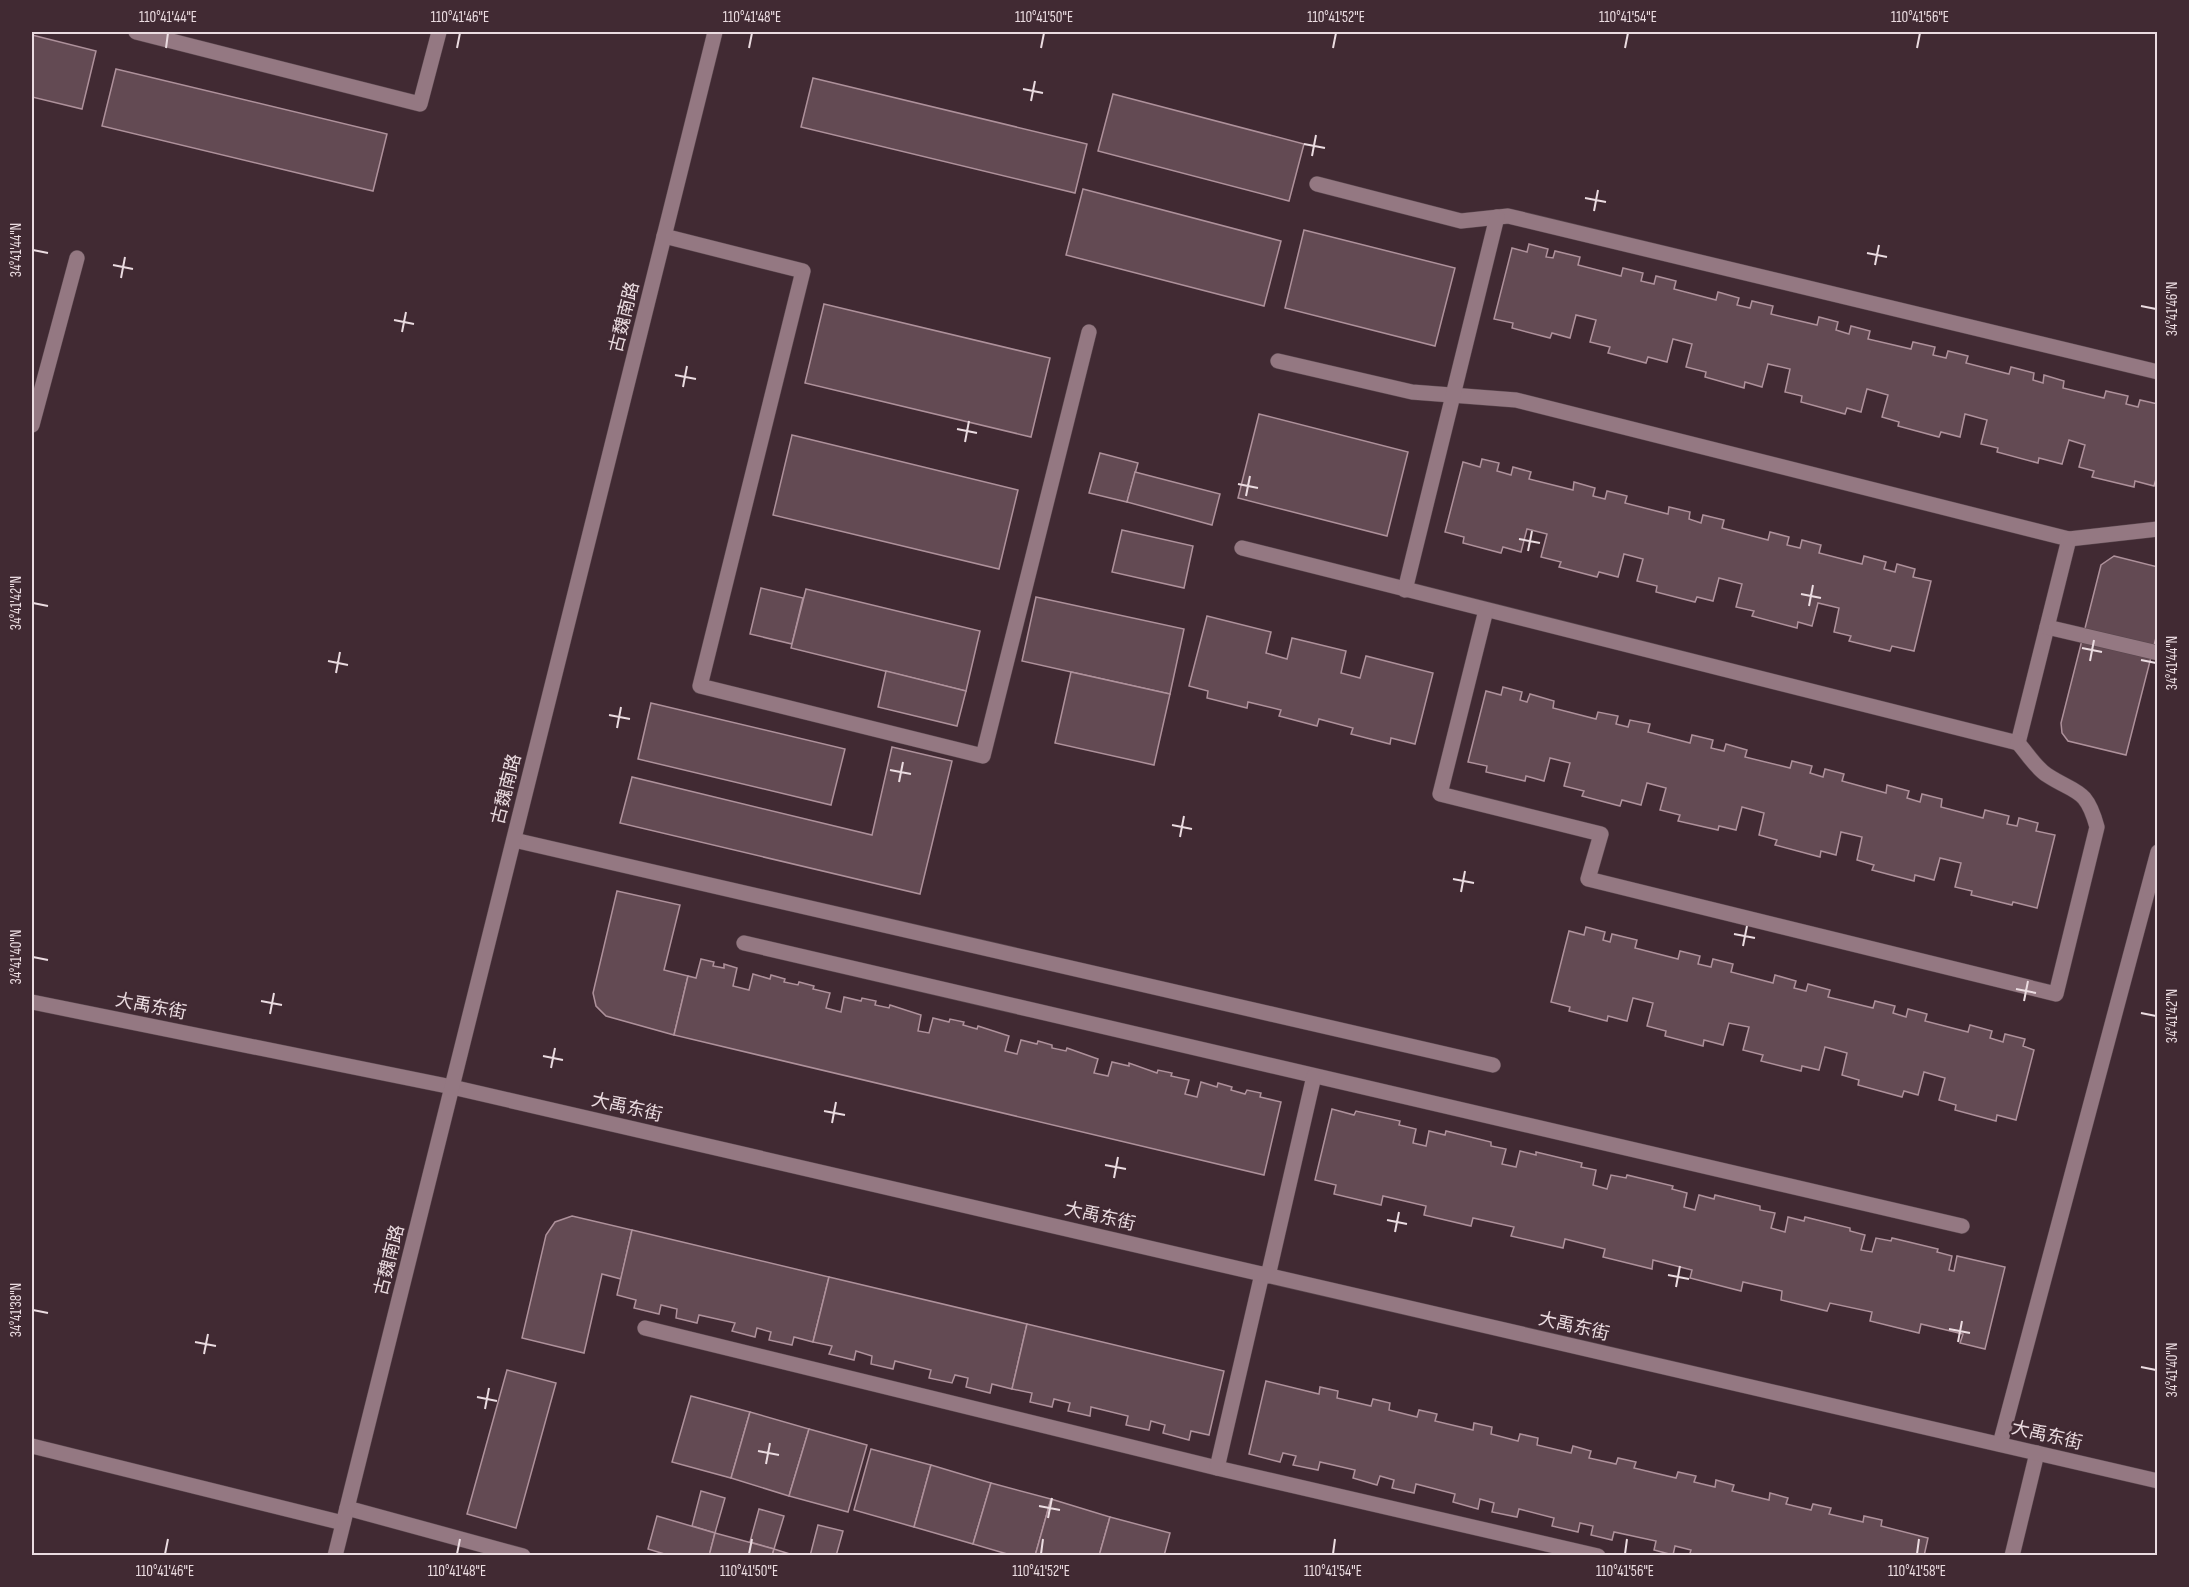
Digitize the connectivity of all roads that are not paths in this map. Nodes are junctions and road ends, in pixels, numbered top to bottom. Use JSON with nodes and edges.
{"nodes":[{"id":1,"x":136,"y":32,"type":"edge"},
{"id":2,"x":439,"y":32,"type":"edge"},
{"id":3,"x":715,"y":32,"type":"edge"},
{"id":4,"x":1317,"y":184,"type":"dead end"},
{"id":5,"x":1497,"y":217,"type":"junction"},
{"id":6,"x":664,"y":236,"type":"junction"},
{"id":7,"x":77,"y":258,"type":"dead end"},
{"id":8,"x":1089,"y":332,"type":"dead end"},
{"id":9,"x":1278,"y":361,"type":"dead end"},
{"id":10,"x":2157,"y":372,"type":"edge"},
{"id":11,"x":1453,"y":395,"type":"junction"},
{"id":12,"x":32,"y":424,"type":"edge"},
{"id":13,"x":2157,"y":529,"type":"edge"},
{"id":14,"x":2070,"y":539,"type":"junction"},
{"id":15,"x":1242,"y":548,"type":"dead end"},
{"id":16,"x":1405,"y":590,"type":"junction"},
{"id":17,"x":1486,"y":610,"type":"junction"},
{"id":18,"x":2047,"y":627,"type":"junction"},
{"id":19,"x":2157,"y":653,"type":"edge"},
{"id":20,"x":2018,"y":743,"type":"junction"},
{"id":21,"x":514,"y":840,"type":"junction"},
{"id":22,"x":2157,"y":852,"type":"edge"},
{"id":23,"x":744,"y":943,"type":"dead end"},
{"id":24,"x":32,"y":1002,"type":"edge"},
{"id":25,"x":1493,"y":1065,"type":"dead end"},
{"id":26,"x":1314,"y":1076,"type":"junction"},
{"id":27,"x":452,"y":1087,"type":"junction"},
{"id":28,"x":1962,"y":1227,"type":"dead end"},
{"id":29,"x":1265,"y":1275,"type":"junction"},
{"id":30,"x":645,"y":1328,"type":"dead end"},
{"id":31,"x":2000,"y":1444,"type":"junction"},
{"id":32,"x":32,"y":1446,"type":"edge"},
{"id":33,"x":2037,"y":1453,"type":"junction"},
{"id":34,"x":1217,"y":1468,"type":"junction"},
{"id":35,"x":2157,"y":1481,"type":"edge"},
{"id":36,"x":347,"y":1508,"type":"junction"},
{"id":37,"x":343,"y":1523,"type":"junction"},
{"id":38,"x":335,"y":1556,"type":"edge"},
{"id":39,"x":523,"y":1556,"type":"edge"},
{"id":40,"x":1598,"y":1556,"type":"edge"},
{"id":41,"x":2012,"y":1556,"type":"edge"}],
"edges":[{"from":1,"to":2,"type":"street"},
{"from":3,"to":6,"type":"street","name":"古魏南路"},
{"from":4,"to":5,"type":"street"},
{"from":5,"to":10,"type":"street"},
{"from":5,"to":11,"type":"street"},
{"from":6,"to":8,"type":"street"},
{"from":6,"to":21,"type":"street","name":"古魏南路"},
{"from":7,"to":12,"type":"street"},
{"from":9,"to":11,"type":"street"},
{"from":11,"to":14,"type":"street"},
{"from":11,"to":16,"type":"street"},
{"from":13,"to":14,"type":"street"},
{"from":14,"to":18,"type":"street"},
{"from":15,"to":16,"type":"street"},
{"from":16,"to":17,"type":"street"},
{"from":17,"to":20,"type":"street"},
{"from":17,"to":20,"type":"street"},
{"from":18,"to":19,"type":"street"},
{"from":18,"to":20,"type":"street"},
{"from":21,"to":25,"type":"street"},
{"from":21,"to":27,"type":"street","name":"古魏南路"},
{"from":22,"to":31,"type":"street"},
{"from":23,"to":26,"type":"street"},
{"from":24,"to":27,"type":"street","name":"大禹东街"},
{"from":26,"to":28,"type":"street"},
{"from":26,"to":29,"type":"street"},
{"from":27,"to":29,"type":"street","name":"大禹东街"},
{"from":27,"to":36,"type":"street","name":"古魏南路"},
{"from":29,"to":31,"type":"street","name":"大禹东街"},
{"from":29,"to":34,"type":"street"},
{"from":30,"to":34,"type":"street"},
{"from":31,"to":33,"type":"street","name":"大禹东街"},
{"from":32,"to":37,"type":"street"},
{"from":33,"to":35,"type":"street","name":"大禹东街"},
{"from":33,"to":41,"type":"street"},
{"from":34,"to":40,"type":"street"},
{"from":36,"to":37,"type":"street","name":"古魏南路"},
{"from":36,"to":39,"type":"street"},
{"from":37,"to":38,"type":"street","name":"古魏南路"}]}
